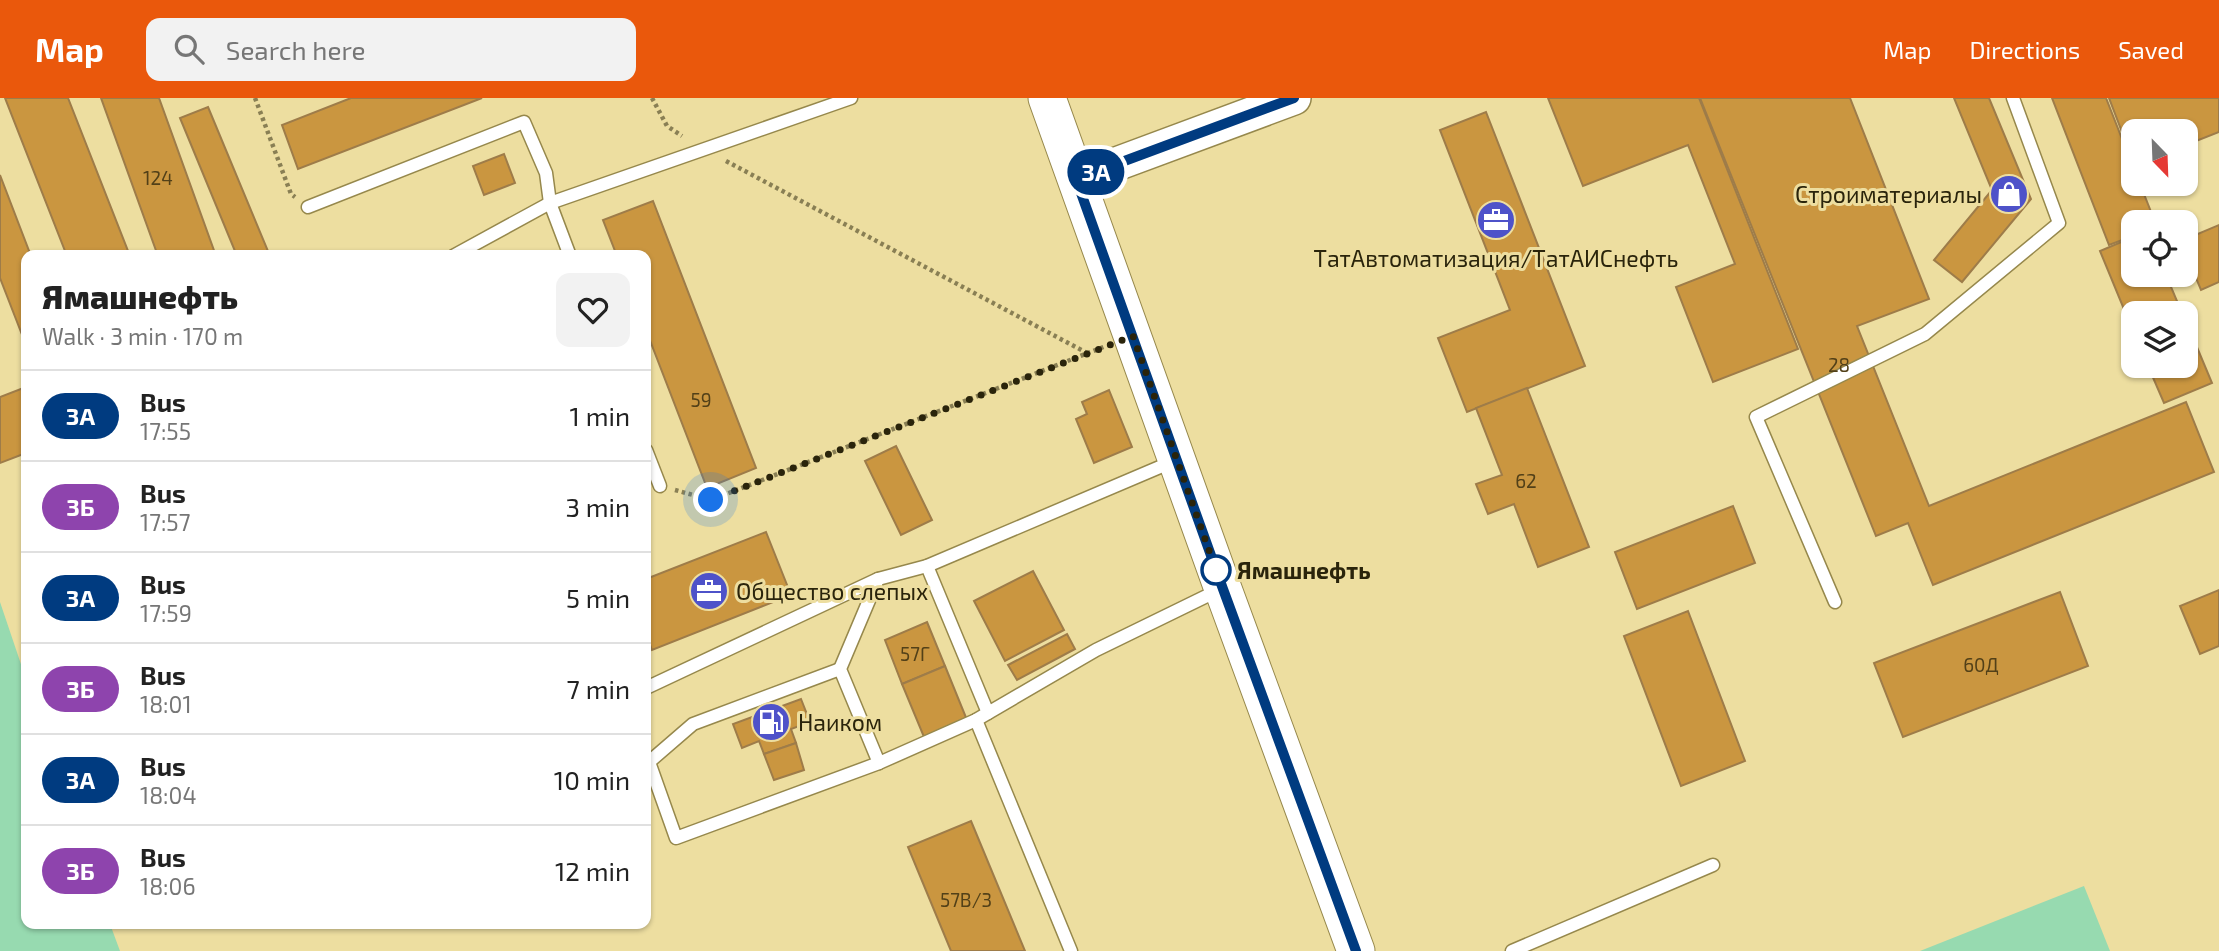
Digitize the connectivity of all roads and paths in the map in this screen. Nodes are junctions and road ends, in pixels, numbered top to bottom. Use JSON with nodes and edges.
{"nodes":[{"id":1,"x":255,"y":98,"type":"edge"},
{"id":2,"x":652,"y":98,"type":"edge"},
{"id":3,"x":851,"y":98,"type":"edge"},
{"id":4,"x":1047,"y":98,"type":"edge"},
{"id":5,"x":1294,"y":98,"type":"edge"},
{"id":6,"x":2013,"y":98,"type":"edge"},
{"id":7,"x":704,"y":149,"type":"junction"},
{"id":8,"x":1076,"y":179,"type":"junction"},
{"id":9,"x":550,"y":203,"type":"junction"},
{"id":10,"x":308,"y":207,"type":"joint"},
{"id":11,"x":464,"y":250,"type":"edge"},
{"id":12,"x":568,"y":250,"type":"edge"},
{"id":13,"x":1133,"y":336,"type":"junction"},
{"id":14,"x":1087,"y":354,"type":"junction"},
{"id":15,"x":1177,"y":459,"type":"junction"},
{"id":16,"x":651,"y":463,"type":"edge"},
{"id":17,"x":660,"y":486,"type":"joint"},
{"id":18,"x":927,"y":566,"type":"junction"},
{"id":19,"x":878,"y":579,"type":"junction"},
{"id":20,"x":1223,"y":589,"type":"junction"},
{"id":21,"x":1835,"y":602,"type":"dead end"},
{"id":22,"x":840,"y":669,"type":"junction"},
{"id":23,"x":651,"y":686,"type":"edge"},
{"id":24,"x":988,"y":713,"type":"junction"},
{"id":25,"x":976,"y":720,"type":"junction"},
{"id":26,"x":651,"y":760,"type":"edge"},
{"id":27,"x":879,"y":762,"type":"junction"},
{"id":28,"x":651,"y":767,"type":"edge"},
{"id":29,"x":1713,"y":865,"type":"dead end"},
{"id":30,"x":1071,"y":951,"type":"edge"},
{"id":31,"x":1356,"y":951,"type":"edge"},
{"id":32,"x":1512,"y":951,"type":"edge"}],
"edges":[{"from":1,"to":10,"type":"path"},
{"from":2,"to":7,"type":"path"},
{"from":3,"to":7,"type":"lane"},
{"from":4,"to":8,"type":"main road"},
{"from":5,"to":8,"type":"street"},
{"from":6,"to":21,"type":"lane"},
{"from":7,"to":9,"type":"lane"},
{"from":7,"to":14,"type":"path"},
{"from":8,"to":13,"type":"main road"},
{"from":9,"to":10,"type":"lane"},
{"from":9,"to":11,"type":"lane"},
{"from":9,"to":12,"type":"lane"},
{"from":13,"to":14,"type":"path"},
{"from":13,"to":15,"type":"main road"},
{"from":14,"to":17,"type":"path"},
{"from":15,"to":18,"type":"lane"},
{"from":15,"to":20,"type":"main road"},
{"from":16,"to":17,"type":"lane"},
{"from":18,"to":19,"type":"lane"},
{"from":18,"to":24,"type":"lane"},
{"from":19,"to":22,"type":"lane"},
{"from":19,"to":23,"type":"lane"},
{"from":20,"to":24,"type":"lane"},
{"from":20,"to":31,"type":"main road"},
{"from":22,"to":26,"type":"lane"},
{"from":22,"to":27,"type":"lane"},
{"from":24,"to":25,"type":"lane"},
{"from":25,"to":27,"type":"lane"},
{"from":25,"to":30,"type":"lane"},
{"from":27,"to":28,"type":"lane"},
{"from":29,"to":32,"type":"lane"}]}
